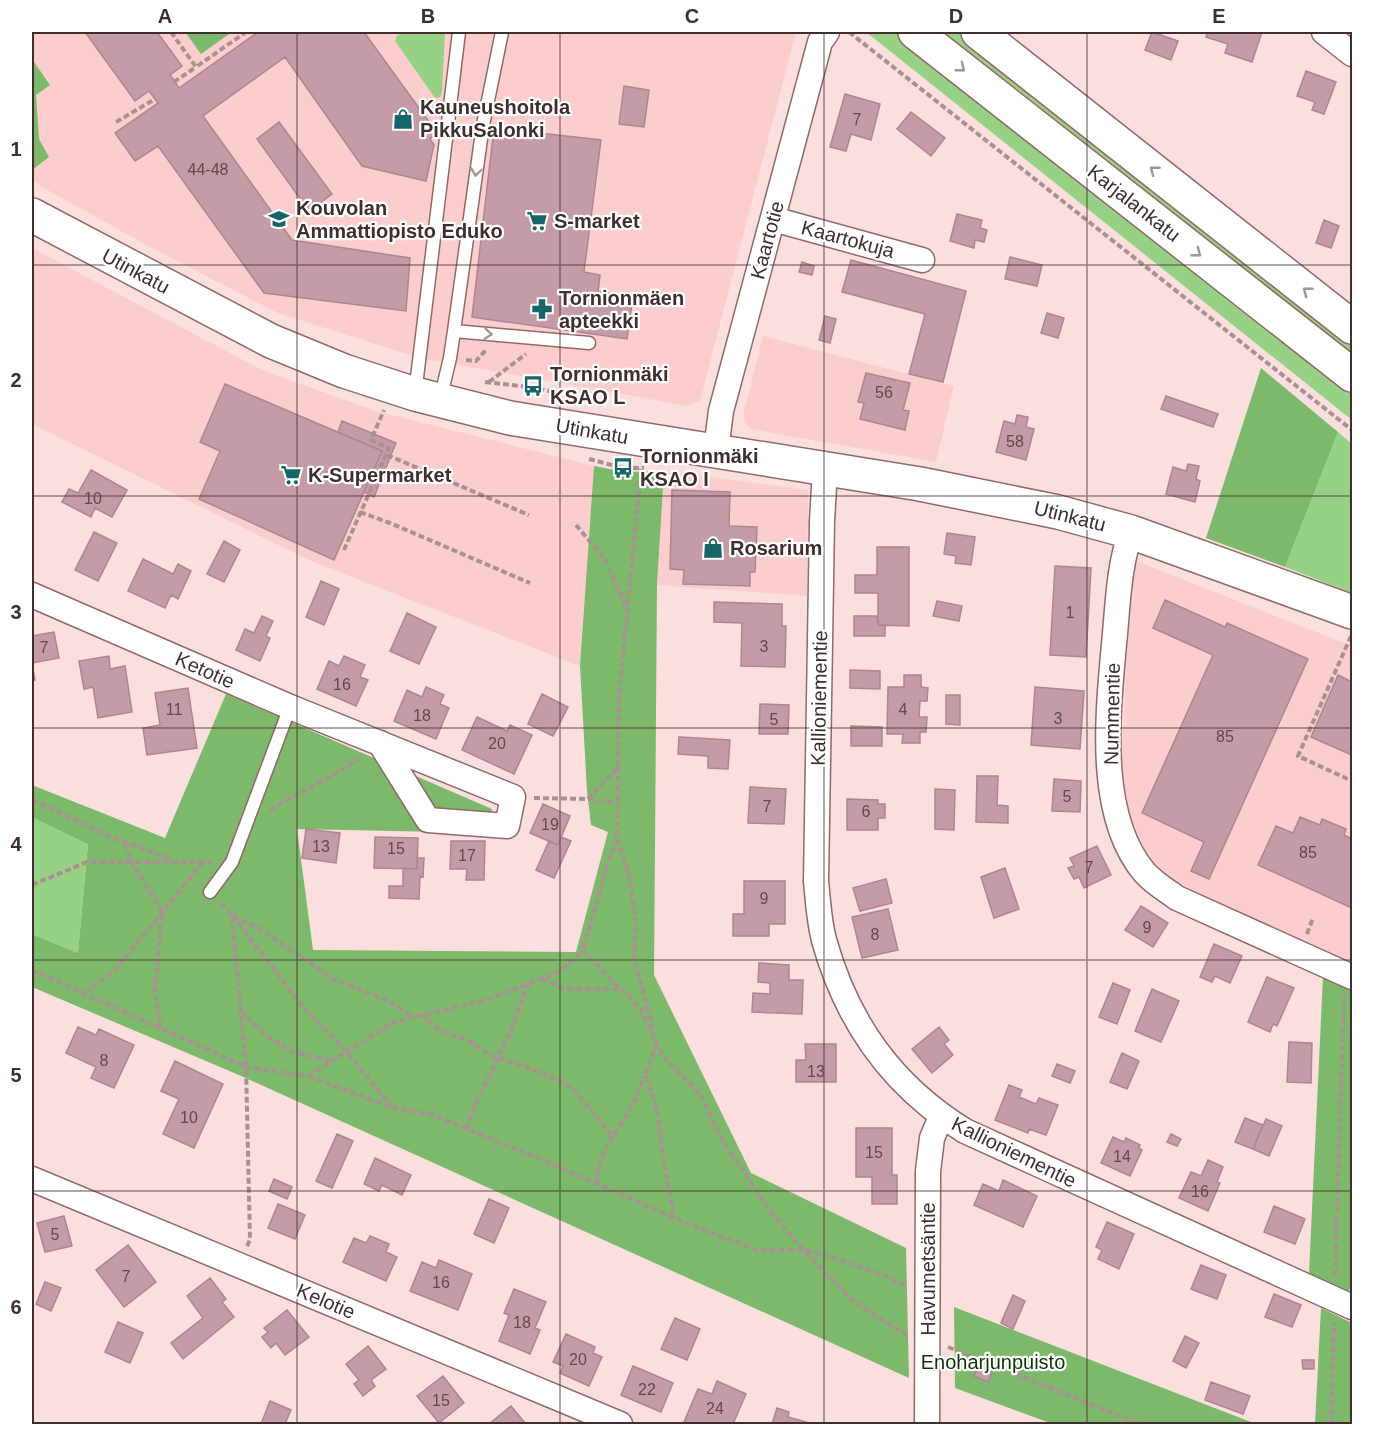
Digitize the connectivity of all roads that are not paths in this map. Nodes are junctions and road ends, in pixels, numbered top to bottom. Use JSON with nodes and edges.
{"nodes":[{"id":1,"x":459,"y":32,"type":"edge"},
{"id":2,"x":502,"y":32,"type":"edge"},
{"id":3,"x":827,"y":32,"type":"edge"},
{"id":4,"x":915,"y":32,"type":"edge"},
{"id":5,"x":978,"y":32,"type":"edge"},
{"id":6,"x":1324,"y":32,"type":"edge"},
{"id":7,"x":1353,"y":54,"type":"edge"},
{"id":8,"x":32,"y":215,"type":"edge"},
{"id":9,"x":773,"y":219,"type":"junction"},
{"id":10,"x":922,"y":260,"type":"dead end"},
{"id":11,"x":1353,"y":327,"type":"edge"},
{"id":12,"x":454,"y":331,"type":"junction"},
{"id":13,"x":589,"y":343,"type":"dead end"},
{"id":14,"x":1353,"y":375,"type":"edge"},
{"id":15,"x":434,"y":390,"type":"junction"},
{"id":16,"x":716,"y":450,"type":"junction"},
{"id":17,"x":825,"y":470,"type":"junction"},
{"id":18,"x":1131,"y":532,"type":"junction"},
{"id":19,"x":32,"y":595,"type":"edge"},
{"id":20,"x":1353,"y":612,"type":"edge"},
{"id":21,"x":290,"y":707,"type":"junction"},
{"id":22,"x":380,"y":742,"type":"junction"},
{"id":23,"x":210,"y":892,"type":"road end"},
{"id":24,"x":1349,"y":975,"type":"edge"},
{"id":25,"x":941,"y":1117,"type":"junction"},
{"id":26,"x":32,"y":1179,"type":"edge"},
{"id":27,"x":1353,"y":1307,"type":"edge"},
{"id":28,"x":620,"y":1425,"type":"edge"},
{"id":29,"x":927,"y":1425,"type":"edge"}],
"edges":[{"from":1,"to":15,"type":"lane"},
{"from":2,"to":12,"type":"lane","one_way":true},
{"from":3,"to":9,"type":"street","name":"Kaartotie"},
{"from":4,"to":14,"type":"street","name":"Karjalankatu","one_way":true},
{"from":11,"to":5,"type":"street","name":"Karjalankatu","one_way":true},
{"from":6,"to":7,"type":"street"},
{"from":8,"to":15,"type":"street","name":"Utinkatu"},
{"from":9,"to":10,"type":"street","name":"Kaartokuja"},
{"from":9,"to":16,"type":"street","name":"Kaartotie"},
{"from":12,"to":13,"type":"lane","one_way":true},
{"from":12,"to":15,"type":"lane"},
{"from":15,"to":16,"type":"street","name":"Utinkatu"},
{"from":16,"to":17,"type":"street","name":"Utinkatu"},
{"from":17,"to":18,"type":"street","name":"Utinkatu"},
{"from":17,"to":25,"type":"street","name":"Kallioniementie"},
{"from":18,"to":20,"type":"street","name":"Utinkatu"},
{"from":18,"to":24,"type":"street","name":"Nummentie"},
{"from":19,"to":21,"type":"street","name":"Ketotie"},
{"from":21,"to":22,"type":"street","name":"Ketotie"},
{"from":21,"to":23,"type":"lane"},
{"from":22,"to":22,"type":"street","name":"Ketotie"},
{"from":25,"to":27,"type":"street","name":"Kallioniementie"},
{"from":25,"to":29,"type":"street","name":"Havumetsäntie"},
{"from":26,"to":28,"type":"street","name":"Kelotie"}]}
